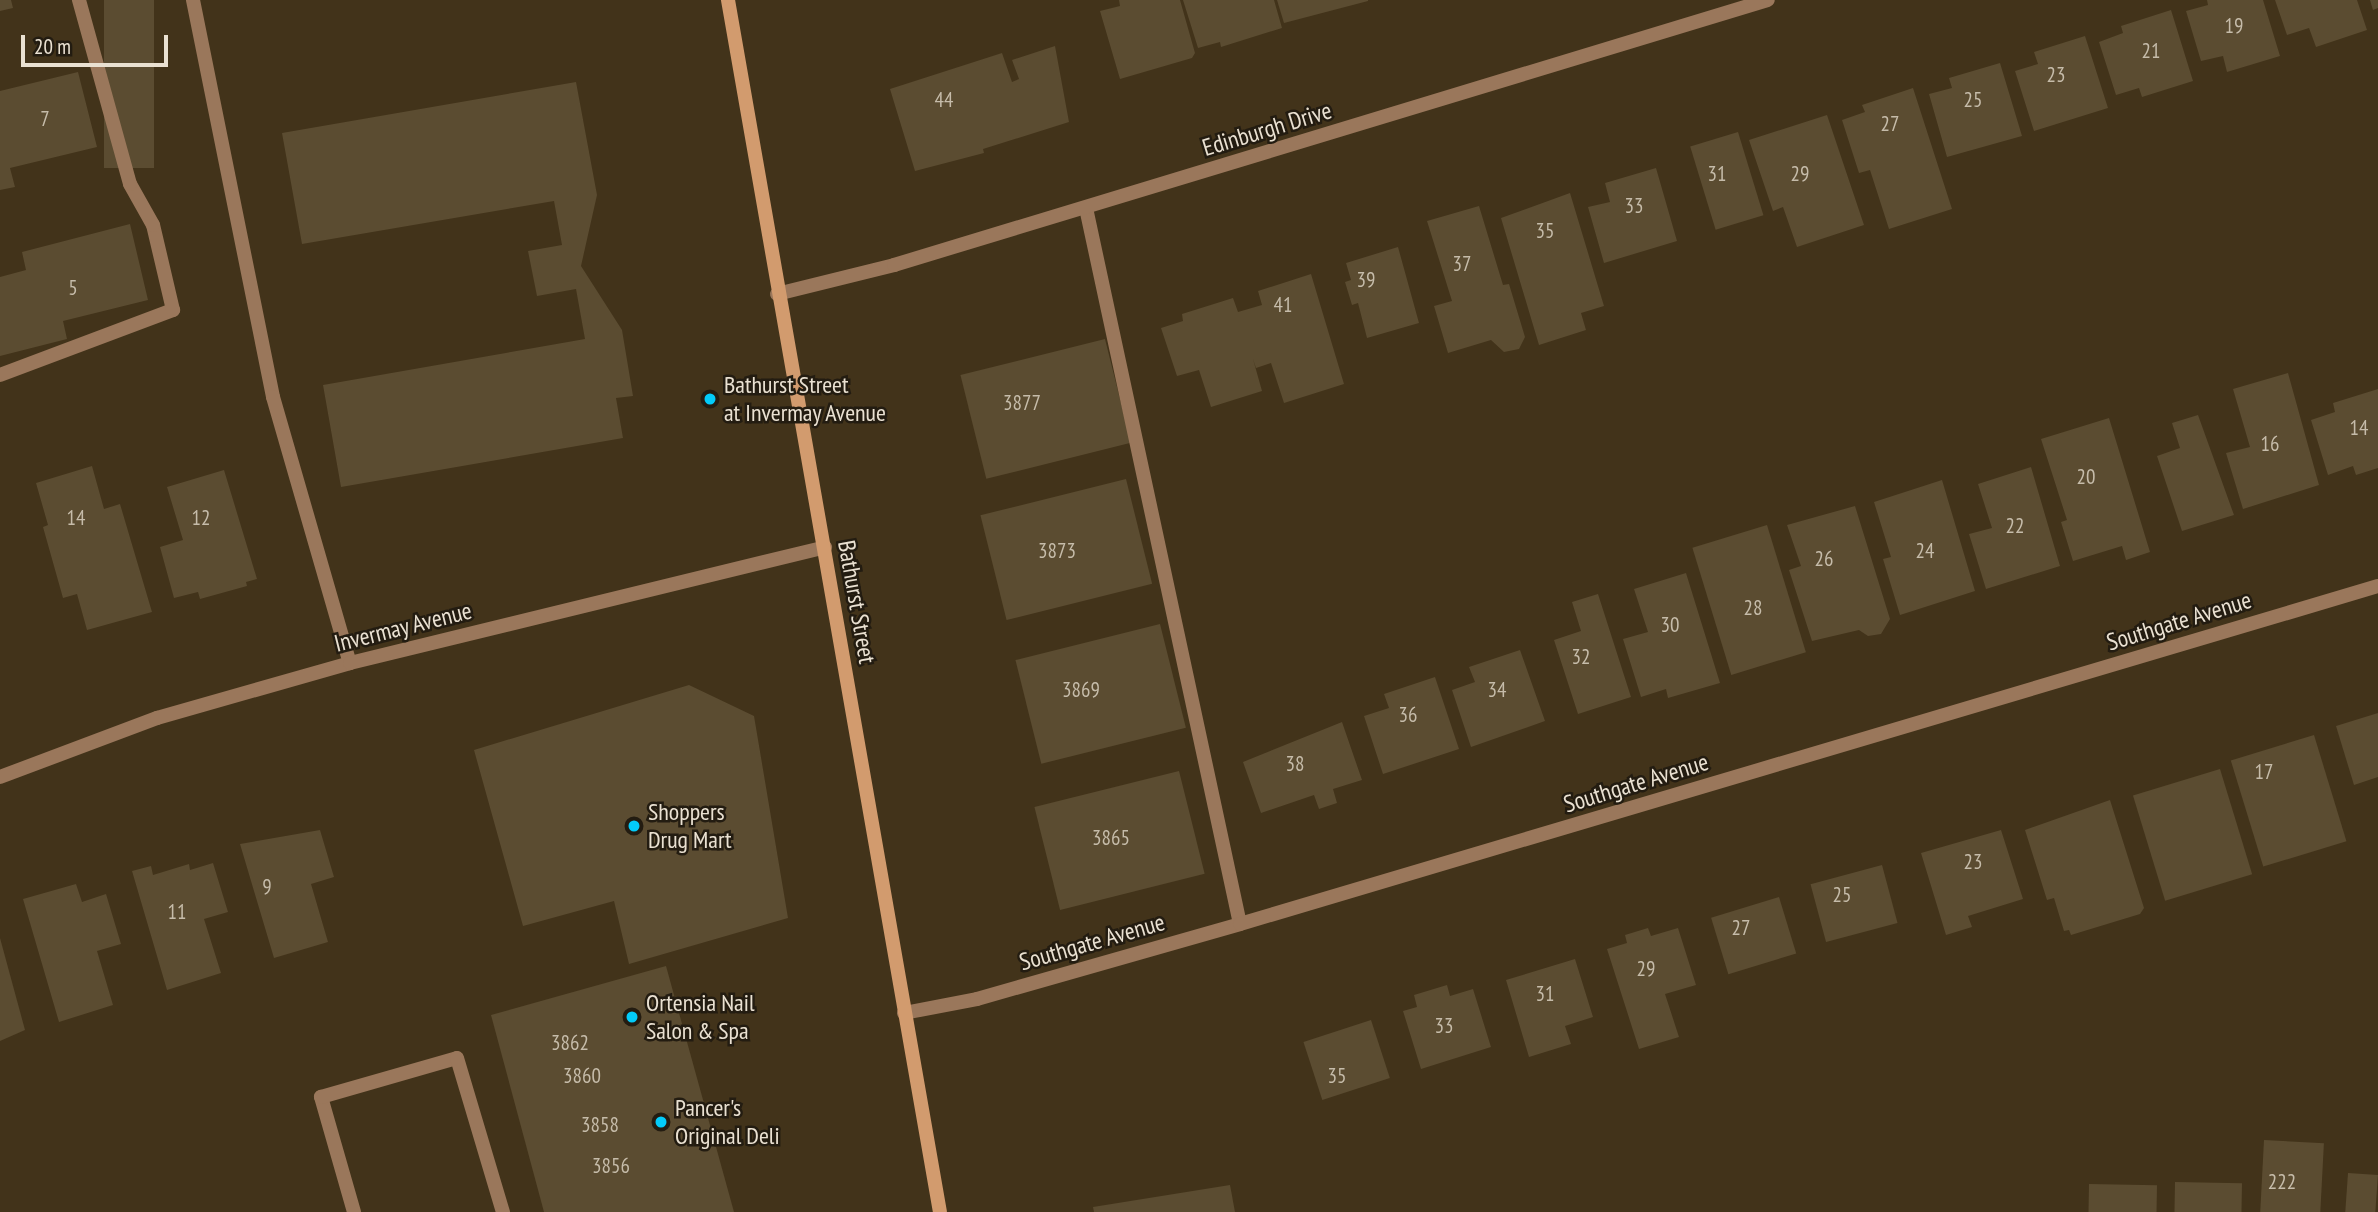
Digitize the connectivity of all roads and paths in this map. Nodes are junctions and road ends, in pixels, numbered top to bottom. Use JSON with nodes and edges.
{"nodes":[{"id":1,"x":79,"y":0,"type":"edge"},
{"id":2,"x":193,"y":0,"type":"edge"},
{"id":3,"x":728,"y":0,"type":"edge"},
{"id":4,"x":1768,"y":0,"type":"edge"},
{"id":5,"x":1086,"y":208,"type":"junction"},
{"id":6,"x":777,"y":294,"type":"junction"},
{"id":7,"x":0,"y":375,"type":"edge"},
{"id":8,"x":825,"y":547,"type":"junction"},
{"id":9,"x":2378,"y":586,"type":"edge"},
{"id":10,"x":350,"y":663,"type":"junction"},
{"id":11,"x":0,"y":777,"type":"edge"},
{"id":12,"x":1240,"y":924,"type":"junction"},
{"id":13,"x":904,"y":1013,"type":"junction"},
{"id":14,"x":354,"y":1212,"type":"edge"},
{"id":15,"x":503,"y":1212,"type":"edge"},
{"id":16,"x":940,"y":1212,"type":"edge"}],
"edges":[{"from":1,"to":7,"type":"street"},
{"from":2,"to":10,"type":"street"},
{"from":3,"to":6,"type":"main road","name":"Bathurst Street"},
{"from":4,"to":5,"type":"street","name":"Edinburgh Drive"},
{"from":5,"to":6,"type":"street","name":"Edinburgh Drive"},
{"from":5,"to":12,"type":"street"},
{"from":6,"to":8,"type":"main road","name":"Bathurst Street"},
{"from":8,"to":10,"type":"street","name":"Invermay Avenue"},
{"from":8,"to":13,"type":"main road","name":"Bathurst Street"},
{"from":9,"to":12,"type":"street","name":"Southgate Avenue"},
{"from":10,"to":11,"type":"street","name":"Invermay Avenue"},
{"from":12,"to":13,"type":"street","name":"Southgate Avenue"},
{"from":13,"to":16,"type":"main road","name":"Bathurst Street"},
{"from":14,"to":15,"type":"street"}]}
